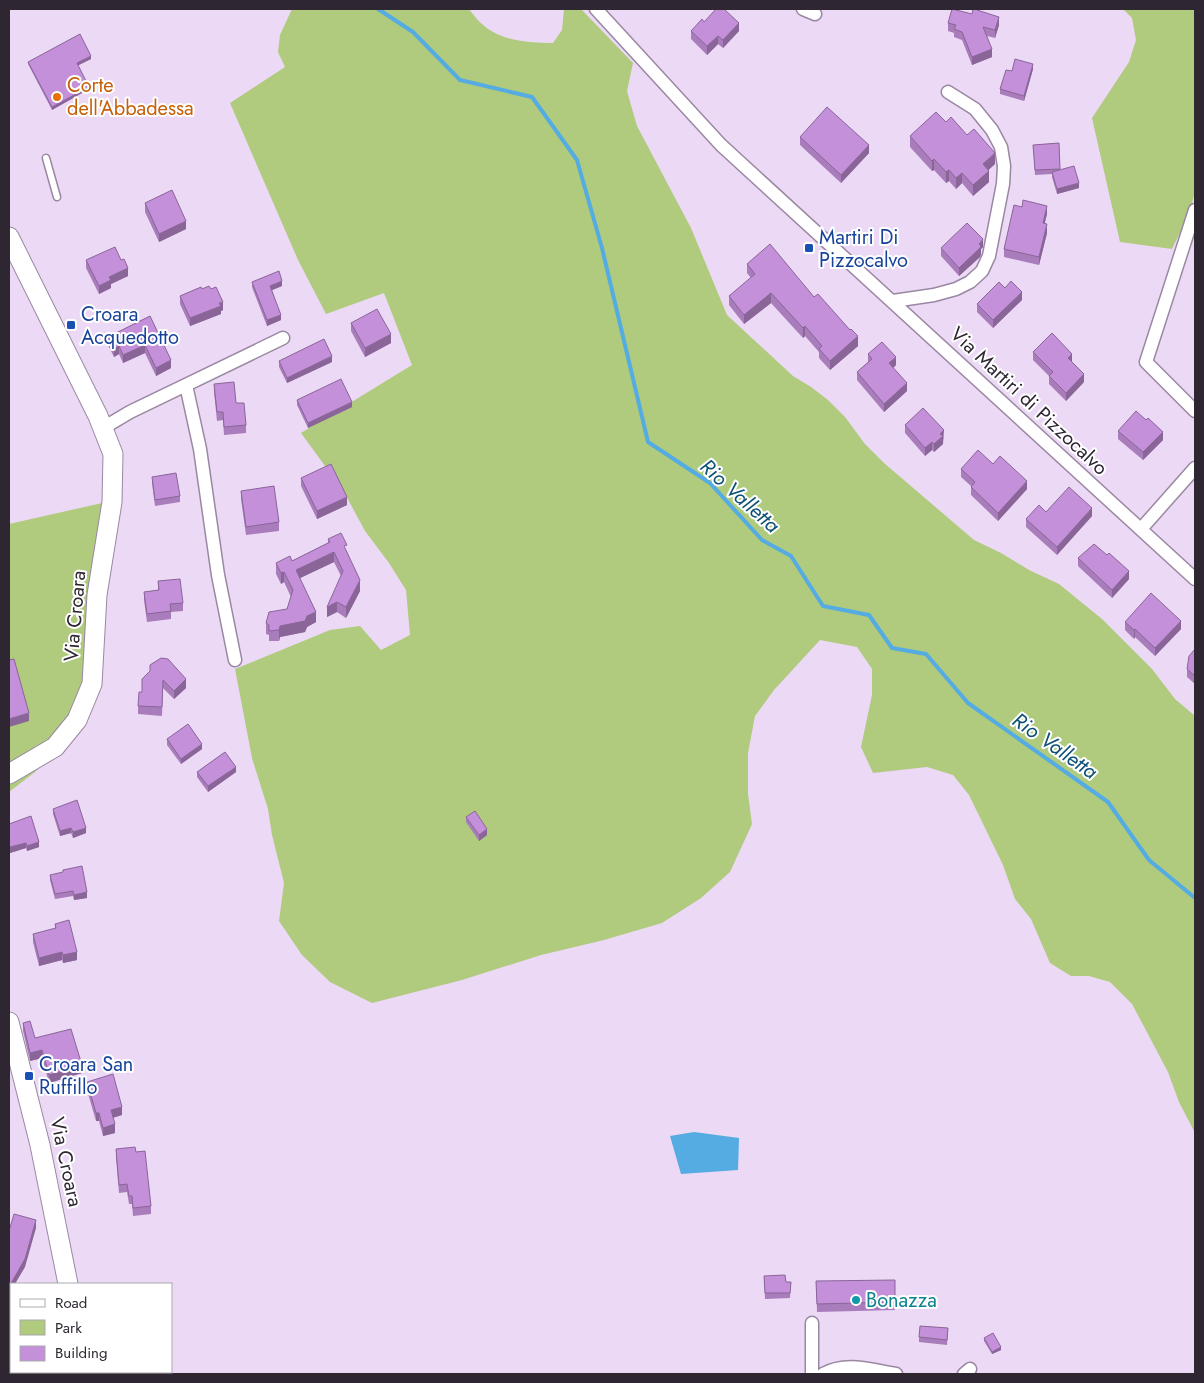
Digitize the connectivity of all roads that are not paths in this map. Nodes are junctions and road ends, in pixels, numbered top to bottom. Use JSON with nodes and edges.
{"nodes":[{"id":1,"x":596,"y":9,"type":"edge"},
{"id":2,"x":803,"y":9,"type":"edge"},
{"id":3,"x":815,"y":14,"type":"dead end"},
{"id":4,"x":948,"y":92,"type":"dead end"},
{"id":5,"x":46,"y":158,"type":"dead end"},
{"id":6,"x":57,"y":197,"type":"dead end"},
{"id":7,"x":1195,"y":210,"type":"edge"},
{"id":8,"x":9,"y":237,"type":"edge"},
{"id":9,"x":893,"y":301,"type":"junction"},
{"id":10,"x":283,"y":338,"type":"dead end"},
{"id":11,"x":186,"y":385,"type":"junction"},
{"id":12,"x":1195,"y":411,"type":"edge"},
{"id":13,"x":103,"y":428,"type":"junction"},
{"id":14,"x":1195,"y":468,"type":"edge"},
{"id":15,"x":1141,"y":529,"type":"junction"},
{"id":16,"x":1195,"y":579,"type":"edge"},
{"id":17,"x":235,"y":660,"type":"dead end"},
{"id":18,"x":9,"y":774,"type":"edge"},
{"id":19,"x":9,"y":1022,"type":"edge"},
{"id":20,"x":68,"y":1283,"type":"edge"},
{"id":21,"x":812,"y":1323,"type":"dead end"},
{"id":22,"x":812,"y":1374,"type":"edge"},
{"id":23,"x":823,"y":1374,"type":"edge"},
{"id":24,"x":896,"y":1374,"type":"edge"}],
"edges":[{"from":1,"to":9,"type":"street","name":"Via Martiri di Pizzocalvo"},
{"from":2,"to":3,"type":"street"},
{"from":4,"to":9,"type":"street"},
{"from":5,"to":6,"type":"lane"},
{"from":7,"to":12,"type":"street"},
{"from":8,"to":13,"type":"street","name":"Via Croara"},
{"from":9,"to":15,"type":"street","name":"Via Martiri di Pizzocalvo"},
{"from":10,"to":11,"type":"street"},
{"from":11,"to":13,"type":"street"},
{"from":11,"to":17,"type":"street"},
{"from":13,"to":18,"type":"street","name":"Via Croara"},
{"from":14,"to":15,"type":"street"},
{"from":15,"to":16,"type":"street","name":"Via Martiri di Pizzocalvo"},
{"from":19,"to":20,"type":"street","name":"Via Croara"},
{"from":21,"to":22,"type":"street"},
{"from":23,"to":24,"type":"street"}]}
